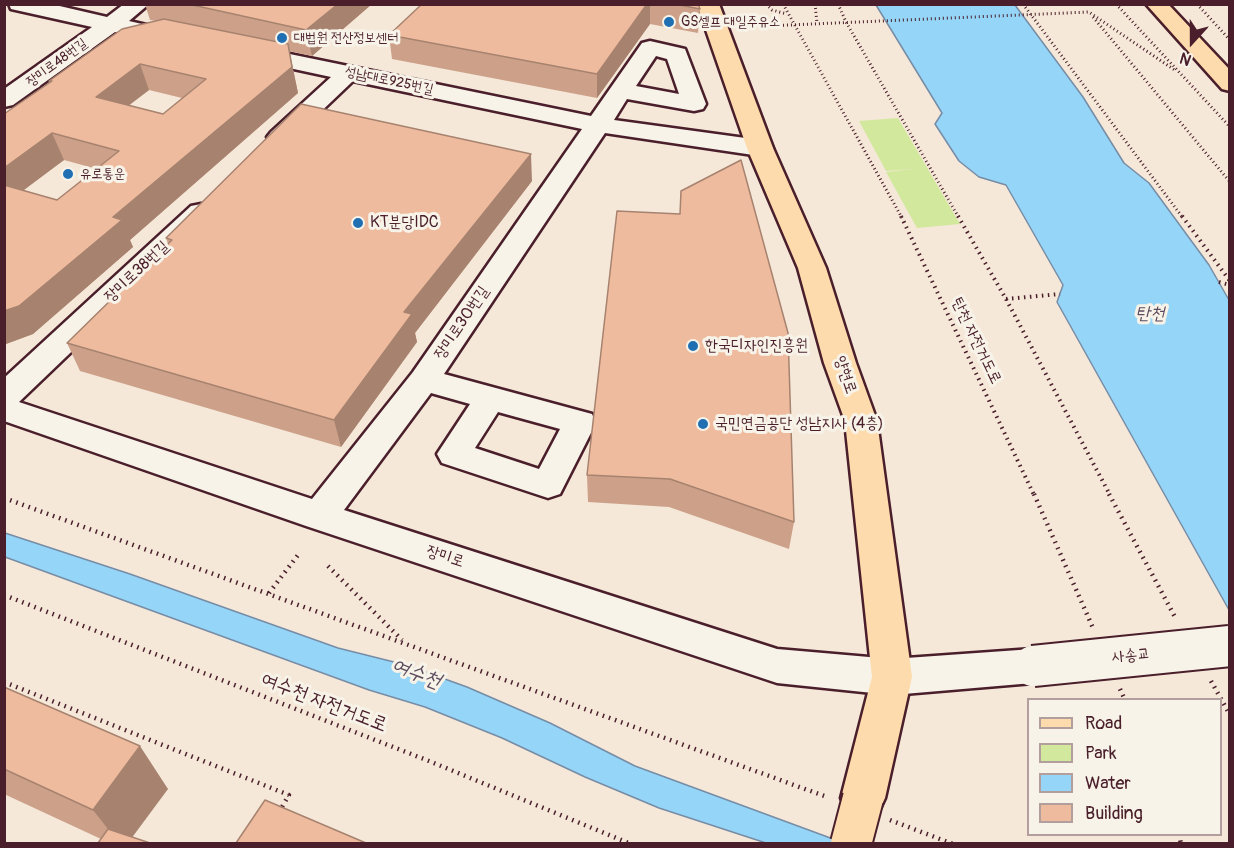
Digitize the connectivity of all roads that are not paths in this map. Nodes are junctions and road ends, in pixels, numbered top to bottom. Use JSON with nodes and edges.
{"nodes":[{"id":1,"x":19,"y":4,"type":"edge"},
{"id":2,"x":139,"y":4,"type":"edge"},
{"id":3,"x":708,"y":4,"type":"edge"},
{"id":4,"x":1156,"y":4,"type":"edge"},
{"id":5,"x":109,"y":25,"type":"junction"},
{"id":6,"x":186,"y":40,"type":"edge"},
{"id":7,"x":220,"y":47,"type":"edge"},
{"id":8,"x":348,"y":73,"type":"junction"},
{"id":9,"x":1230,"y":84,"type":"edge"},
{"id":10,"x":621,"y":91,"type":"dead end"},
{"id":11,"x":4,"y":100,"type":"edge"},
{"id":12,"x":598,"y":125,"type":"junction"},
{"id":13,"x":760,"y":148,"type":"junction"},
{"id":14,"x":261,"y":155,"type":"edge"},
{"id":15,"x":218,"y":196,"type":"edge"},
{"id":16,"x":424,"y":380,"type":"junction"},
{"id":17,"x":4,"y":397,"type":"edge"},
{"id":18,"x":490,"y":399,"type":"dead end"},
{"id":19,"x":4,"y":409,"type":"edge"},
{"id":20,"x":319,"y":516,"type":"junction"},
{"id":21,"x":1218,"y":660,"type":"edge"},
{"id":22,"x":1033,"y":666,"type":"joint"},
{"id":23,"x":892,"y":677,"type":"junction"},
{"id":24,"x":851,"y":843,"type":"edge"}],
"edges":[{"from":1,"to":5,"type":"street"},
{"from":2,"to":5,"type":"street","name":"장미로48번길"},
{"from":3,"to":13,"type":"main road","name":"양현로"},
{"from":4,"to":9,"type":"main road"},
{"from":5,"to":6,"type":"street"},
{"from":5,"to":11,"type":"street","name":"장미로48번길"},
{"from":7,"to":8,"type":"street","name":"성남대로925번길"},
{"from":8,"to":12,"type":"street","name":"성남대로925번길"},
{"from":8,"to":14,"type":"street"},
{"from":10,"to":12,"type":"street","name":"장미로30번길"},
{"from":12,"to":13,"type":"street","name":"성남대로925번길"},
{"from":12,"to":16,"type":"street","name":"장미로30번길"},
{"from":13,"to":23,"type":"main road","name":"양현로"},
{"from":15,"to":17,"type":"street","name":"장미로38번길"},
{"from":16,"to":18,"type":"street"},
{"from":16,"to":20,"type":"street","name":"장미로30번길"},
{"from":19,"to":20,"type":"street","name":"장미로"},
{"from":20,"to":23,"type":"street","name":"장미로"},
{"from":21,"to":22,"type":"street","name":"사송교","bridge":true},
{"from":22,"to":23,"type":"street","name":"장미로"},
{"from":23,"to":24,"type":"main road","name":"양현로","bridge":true}]}
